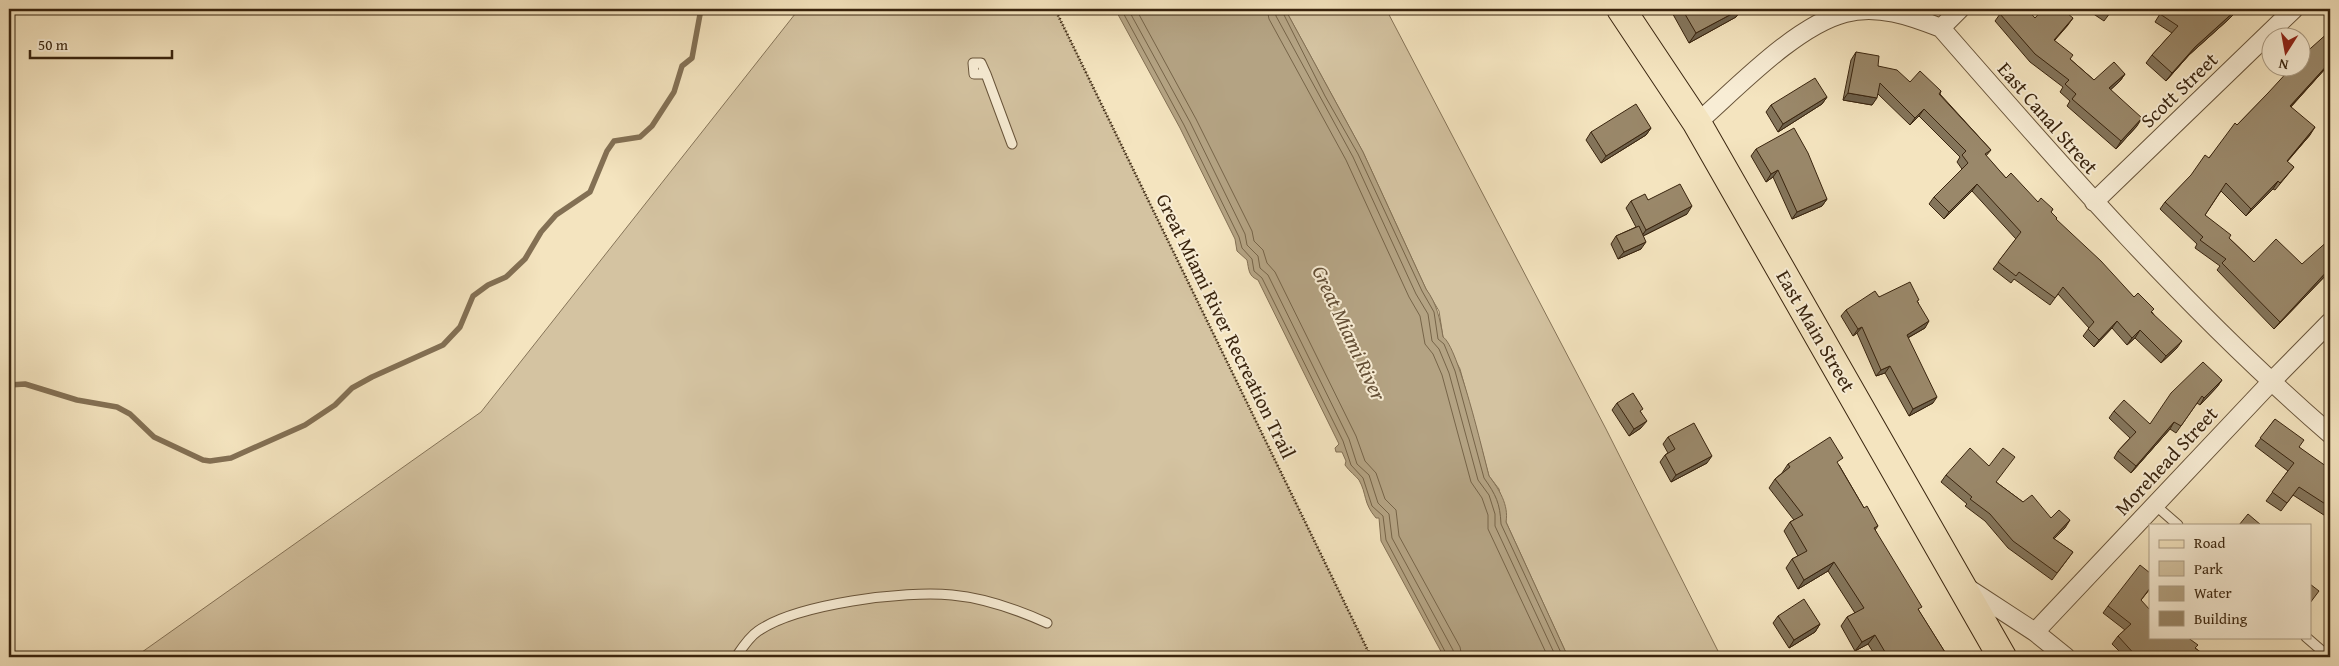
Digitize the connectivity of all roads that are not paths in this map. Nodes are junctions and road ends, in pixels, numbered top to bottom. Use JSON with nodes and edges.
{"nodes":[{"id":1,"x":1621,"y":9,"type":"edge"},
{"id":2,"x":1960,"y":9,"type":"edge"},
{"id":3,"x":2294,"y":9,"type":"edge"},
{"id":4,"x":1941,"y":28,"type":"junction"},
{"id":5,"x":986,"y":74,"type":"dead end"},
{"id":6,"x":1696,"y":123,"type":"junction"},
{"id":7,"x":1012,"y":144,"type":"dead end"},
{"id":8,"x":2094,"y":202,"type":"junction"},
{"id":9,"x":2330,"y":322,"type":"edge"},
{"id":10,"x":2271,"y":382,"type":"junction"},
{"id":11,"x":2330,"y":434,"type":"edge"},
{"id":12,"x":2154,"y":504,"type":"junction"},
{"id":13,"x":2177,"y":524,"type":"edge"},
{"id":14,"x":1961,"y":584,"type":"junction"},
{"id":15,"x":1047,"y":623,"type":"dead end"},
{"id":16,"x":2035,"y":632,"type":"junction"},
{"id":17,"x":2307,"y":638,"type":"edge"},
{"id":18,"x":736,"y":657,"type":"edge"},
{"id":19,"x":2002,"y":657,"type":"edge"},
{"id":20,"x":2066,"y":657,"type":"edge"},
{"id":21,"x":2329,"y":657,"type":"edge"}],
"edges":[{"from":1,"to":6,"type":"main road","name":"East Main Street"},
{"from":2,"to":4,"type":"street"},
{"from":3,"to":8,"type":"street","name":"Scott Street"},
{"from":4,"to":6,"type":"street","name":"East Canal Street"},
{"from":4,"to":8,"type":"street","name":"East Canal Street"},
{"from":5,"to":7,"type":"lane"},
{"from":6,"to":14,"type":"main road","name":"East Main Street"},
{"from":8,"to":10,"type":"street","name":"East Canal Street"},
{"from":9,"to":10,"type":"street","name":"Morehead Street"},
{"from":10,"to":11,"type":"street","name":"East Canal Street"},
{"from":10,"to":12,"type":"street","name":"Morehead Street"},
{"from":12,"to":13,"type":"lane"},
{"from":12,"to":16,"type":"street","name":"Morehead Street"},
{"from":14,"to":16,"type":"street"},
{"from":14,"to":19,"type":"main road","name":"East Main Street"},
{"from":15,"to":18,"type":"lane"},
{"from":16,"to":20,"type":"street"},
{"from":17,"to":21,"type":"lane"}]}
